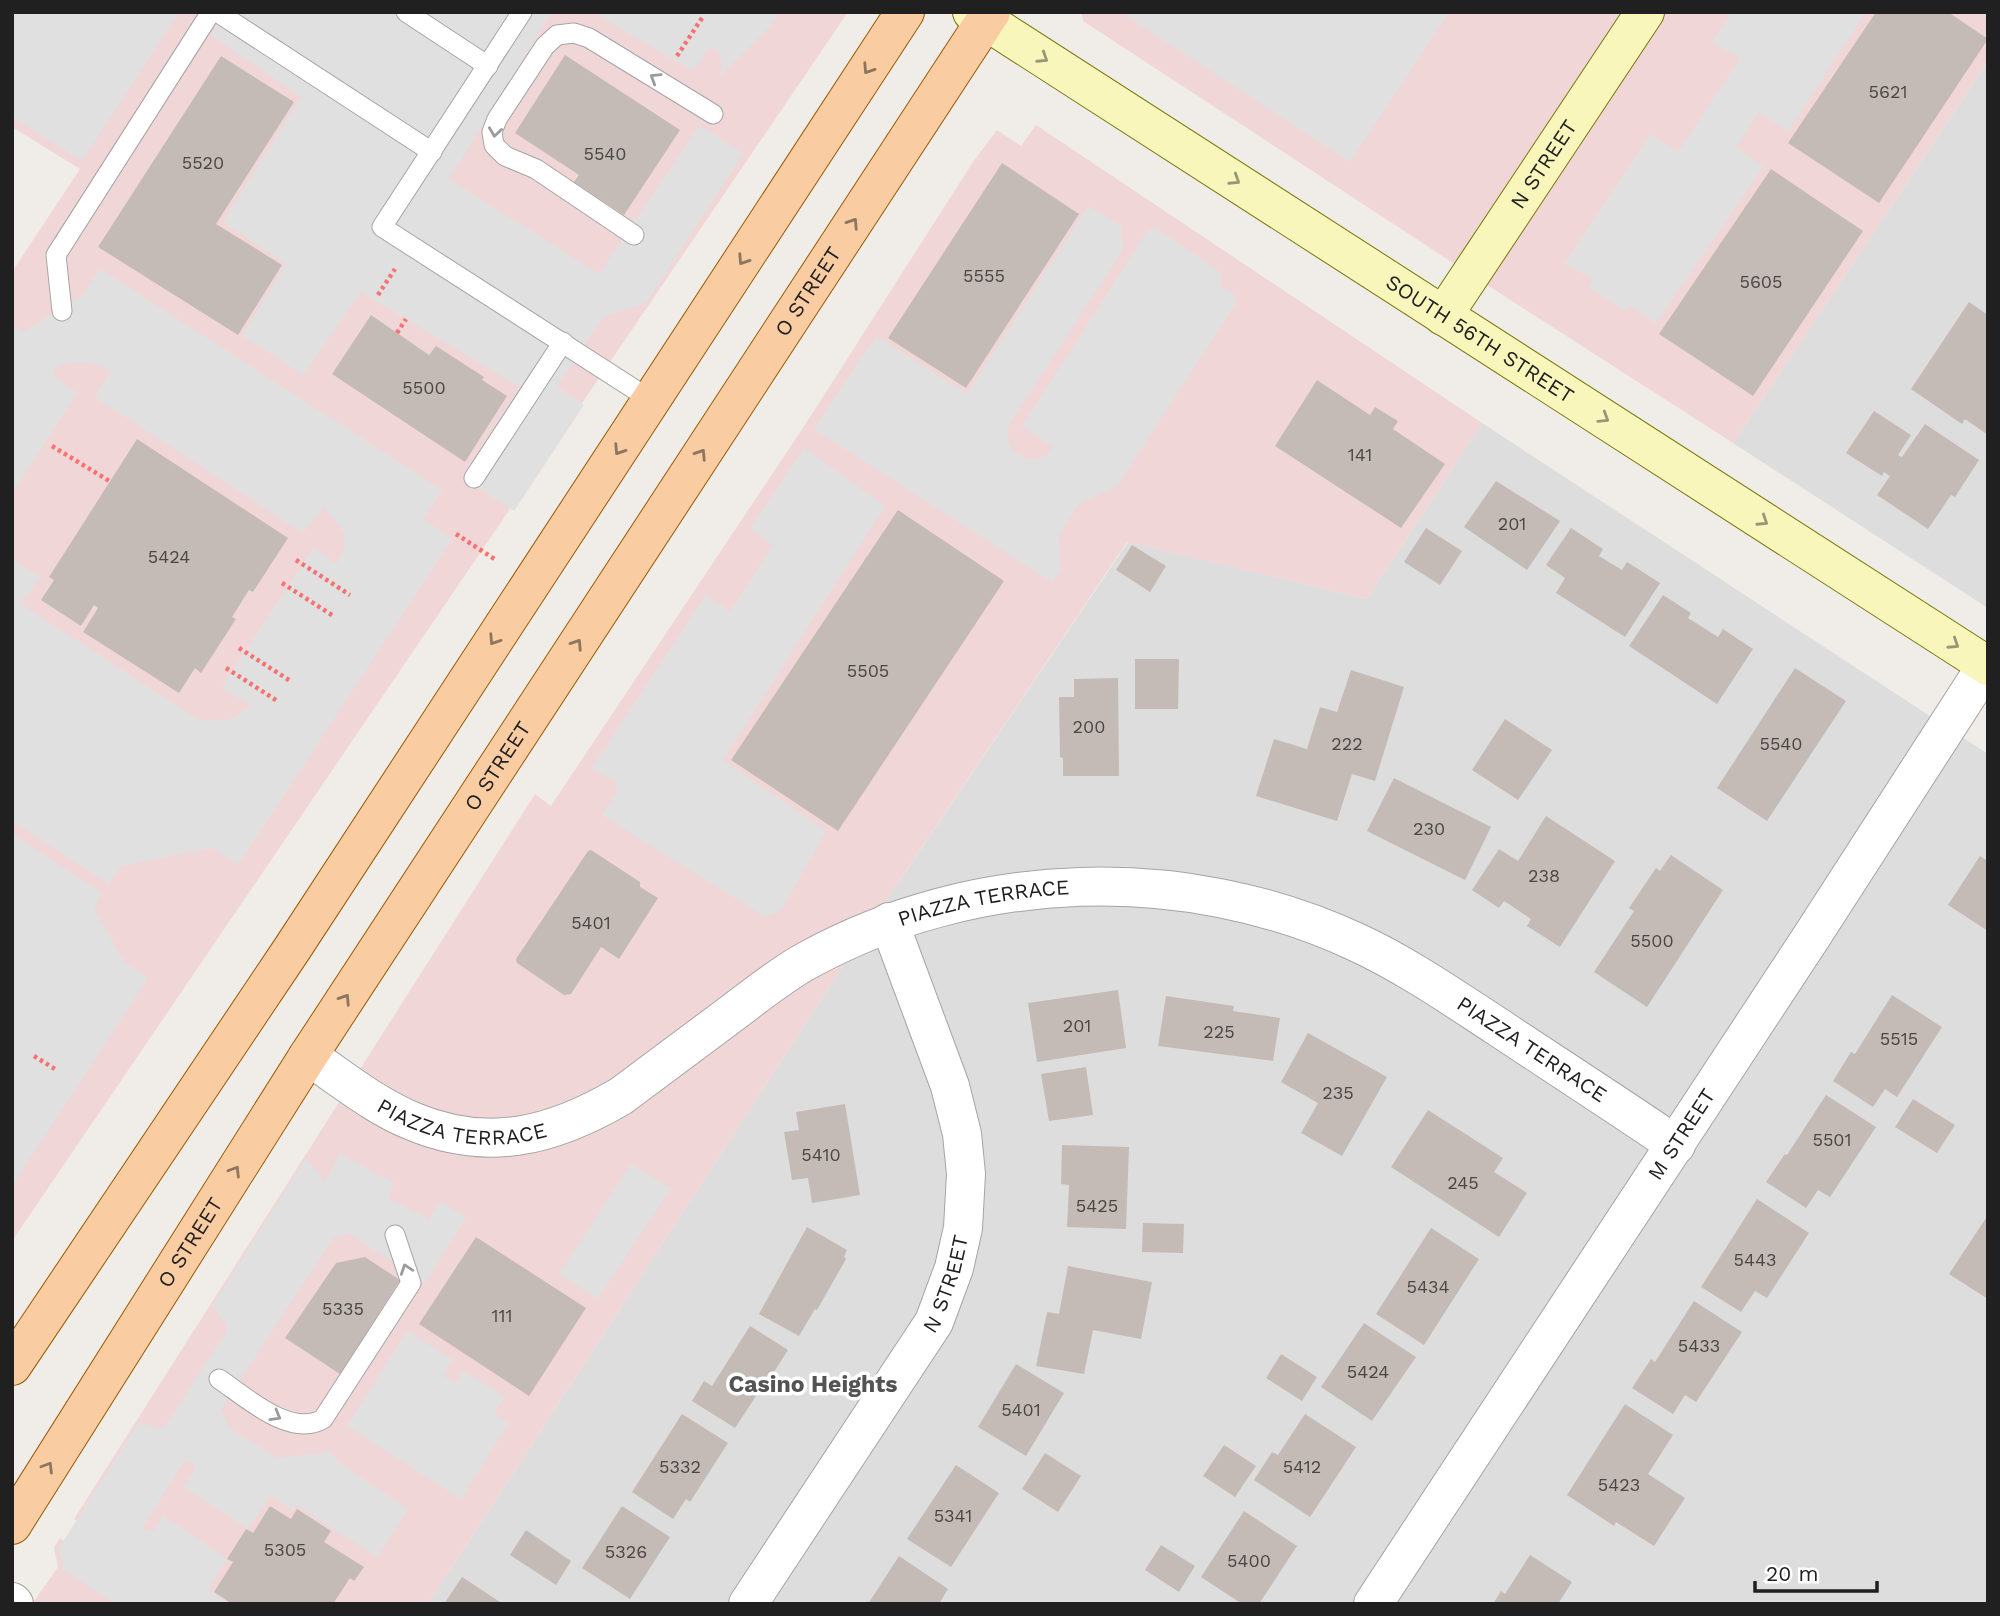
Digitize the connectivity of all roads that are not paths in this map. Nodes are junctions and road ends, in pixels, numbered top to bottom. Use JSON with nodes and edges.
{"nodes":[{"id":1,"x":211,"y":12,"type":"edge"},
{"id":2,"x":217,"y":12,"type":"edge"},
{"id":3,"x":405,"y":12,"type":"edge"},
{"id":4,"x":522,"y":12,"type":"edge"},
{"id":5,"x":905,"y":12,"type":"edge"},
{"id":6,"x":1645,"y":12,"type":"edge"},
{"id":7,"x":983,"y":15,"type":"edge"},
{"id":8,"x":488,"y":66,"type":"junction"},
{"id":9,"x":713,"y":114,"type":"dead end"},
{"id":10,"x":432,"y":152,"type":"junction"},
{"id":11,"x":634,"y":235,"type":"dead end"},
{"id":12,"x":62,"y":311,"type":"dead end"},
{"id":13,"x":1443,"y":316,"type":"junction"},
{"id":14,"x":563,"y":342,"type":"junction"},
{"id":15,"x":651,"y":400,"type":"junction"},
{"id":16,"x":474,"y":478,"type":"dead end"},
{"id":17,"x":1987,"y":665,"type":"edge"},
{"id":18,"x":889,"y":922,"type":"junction"},
{"id":19,"x":307,"y":1056,"type":"junction"},
{"id":20,"x":1676,"y":1145,"type":"junction"},
{"id":21,"x":395,"y":1235,"type":"dead end"},
{"id":22,"x":12,"y":1366,"type":"edge"},
{"id":23,"x":219,"y":1379,"type":"dead end"},
{"id":24,"x":12,"y":1525,"type":"edge"},
{"id":25,"x":748,"y":1604,"type":"edge"},
{"id":26,"x":1373,"y":1604,"type":"edge"}],
"edges":[{"from":1,"to":12,"type":"lane"},
{"from":2,"to":10,"type":"lane"},
{"from":3,"to":8,"type":"lane"},
{"from":4,"to":8,"type":"lane"},
{"from":5,"to":15,"type":"main road","one_way":true},
{"from":6,"to":13,"type":"main road","name":"N STREET"},
{"from":7,"to":13,"type":"main road","name":"SOUTH 56TH STREET","one_way":true},
{"from":19,"to":7,"type":"main road","name":"O STREET","one_way":true},
{"from":8,"to":10,"type":"lane"},
{"from":9,"to":11,"type":"lane","one_way":true},
{"from":10,"to":14,"type":"lane"},
{"from":13,"to":17,"type":"main road","name":"SOUTH 56TH STREET","one_way":true},
{"from":14,"to":15,"type":"lane"},
{"from":14,"to":16,"type":"lane"},
{"from":15,"to":22,"type":"main road","one_way":true},
{"from":17,"to":20,"type":"street","name":"M STREET"},
{"from":18,"to":19,"type":"street","name":"PIAZZA TERRACE"},
{"from":18,"to":20,"type":"street","name":"PIAZZA TERRACE"},
{"from":18,"to":25,"type":"street","name":"N STREET"},
{"from":24,"to":19,"type":"main road","name":"O STREET","one_way":true},
{"from":20,"to":26,"type":"street","name":"M STREET"},
{"from":23,"to":21,"type":"lane","one_way":true}]}
